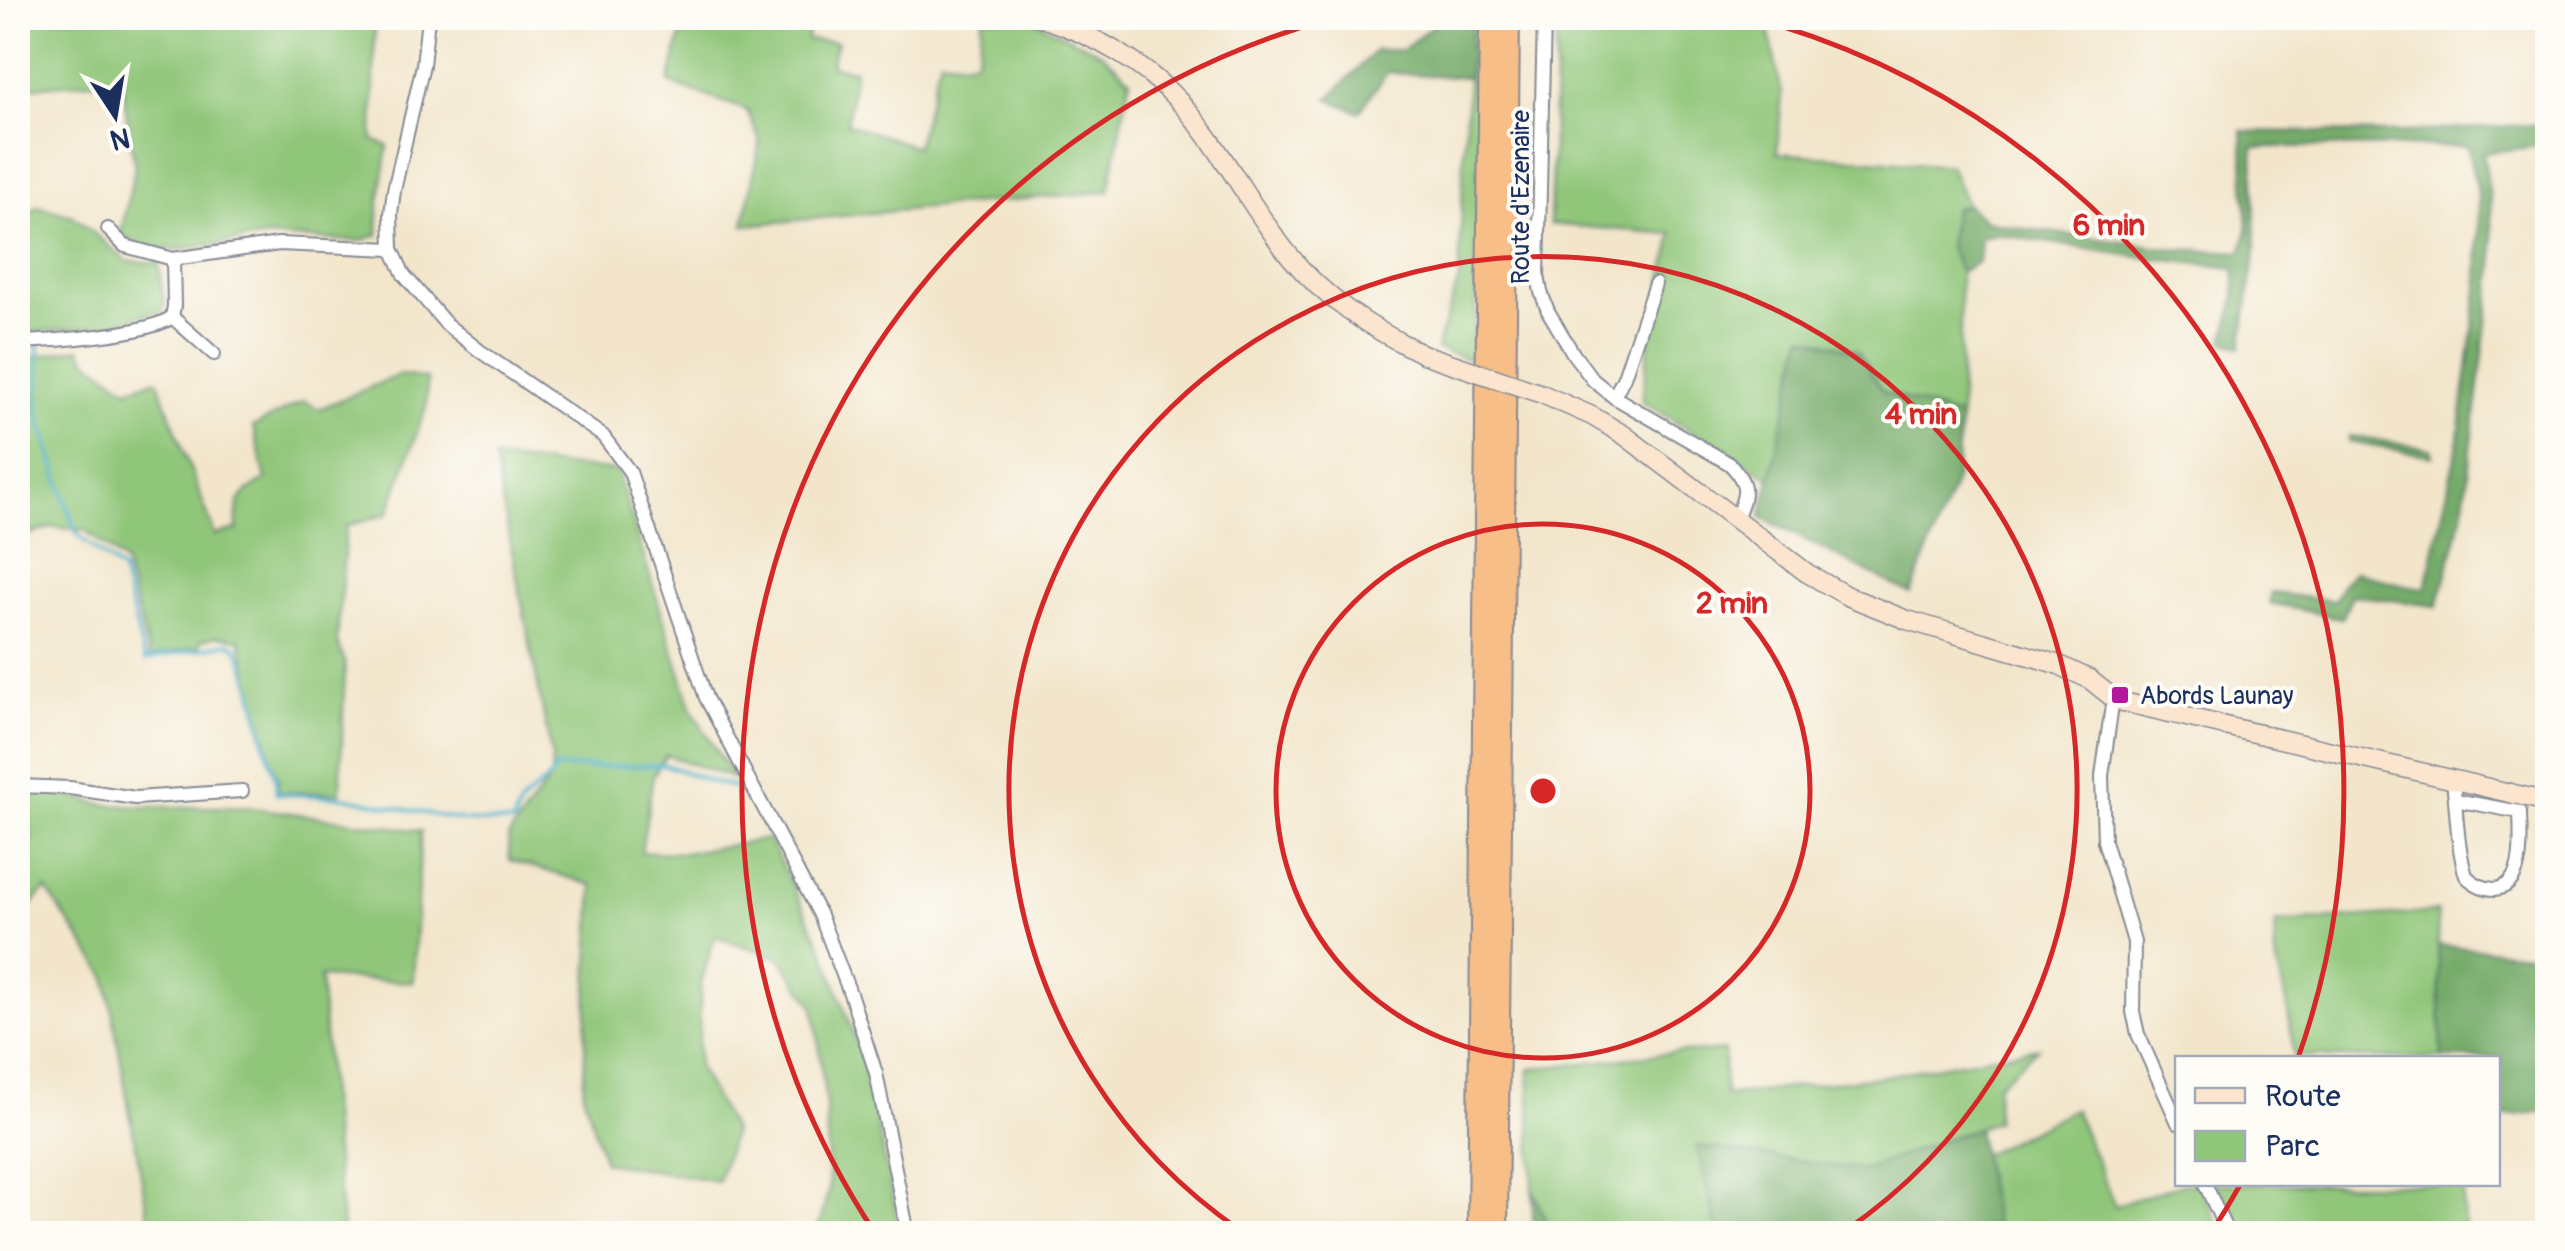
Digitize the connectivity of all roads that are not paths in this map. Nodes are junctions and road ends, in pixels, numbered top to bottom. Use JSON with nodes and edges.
{"nodes":[{"id":1,"x":428,"y":18,"type":"edge"},
{"id":2,"x":1042,"y":18,"type":"edge"},
{"id":3,"x":1491,"y":18,"type":"edge"},
{"id":4,"x":1508,"y":18,"type":"edge"},
{"id":5,"x":1544,"y":18,"type":"edge"},
{"id":6,"x":1070,"y":22,"type":"edge"},
{"id":7,"x":108,"y":230,"type":"dead end"},
{"id":8,"x":392,"y":249,"type":"junction"},
{"id":9,"x":173,"y":259,"type":"junction"},
{"id":10,"x":1655,"y":284,"type":"dead end"},
{"id":11,"x":172,"y":317,"type":"junction"},
{"id":12,"x":21,"y":342,"type":"edge"},
{"id":13,"x":214,"y":354,"type":"dead end"},
{"id":14,"x":1614,"y":397,"type":"junction"},
{"id":15,"x":1736,"y":520,"type":"junction"},
{"id":16,"x":2114,"y":698,"type":"junction"},
{"id":17,"x":18,"y":786,"type":"edge"},
{"id":18,"x":2454,"y":790,"type":"junction"},
{"id":19,"x":242,"y":791,"type":"dead end"},
{"id":20,"x":2548,"y":802,"type":"edge"},
{"id":21,"x":2175,"y":1116,"type":"edge"},
{"id":22,"x":2206,"y":1186,"type":"edge"},
{"id":23,"x":908,"y":1234,"type":"edge"},
{"id":24,"x":1479,"y":1234,"type":"edge"},
{"id":25,"x":1496,"y":1234,"type":"edge"},
{"id":26,"x":2228,"y":1234,"type":"edge"}],
"edges":[{"from":1,"to":8,"type":"street"},
{"from":2,"to":6,"type":"street"},
{"from":3,"to":24,"type":"highway"},
{"from":4,"to":25,"type":"highway"},
{"from":5,"to":14,"type":"street","name":"Route d'Ezenaire"},
{"from":6,"to":15,"type":"street","bridge":true},
{"from":7,"to":9,"type":"street"},
{"from":8,"to":9,"type":"street"},
{"from":8,"to":23,"type":"street"},
{"from":9,"to":11,"type":"street"},
{"from":10,"to":14,"type":"street"},
{"from":11,"to":12,"type":"street"},
{"from":11,"to":13,"type":"street"},
{"from":14,"to":15,"type":"street","name":"Route d'Ezenaire"},
{"from":15,"to":16,"type":"street"},
{"from":16,"to":18,"type":"street"},
{"from":16,"to":21,"type":"street"},
{"from":17,"to":19,"type":"street"},
{"from":18,"to":18,"type":"street"},
{"from":18,"to":20,"type":"street"},
{"from":22,"to":26,"type":"street"}]}
